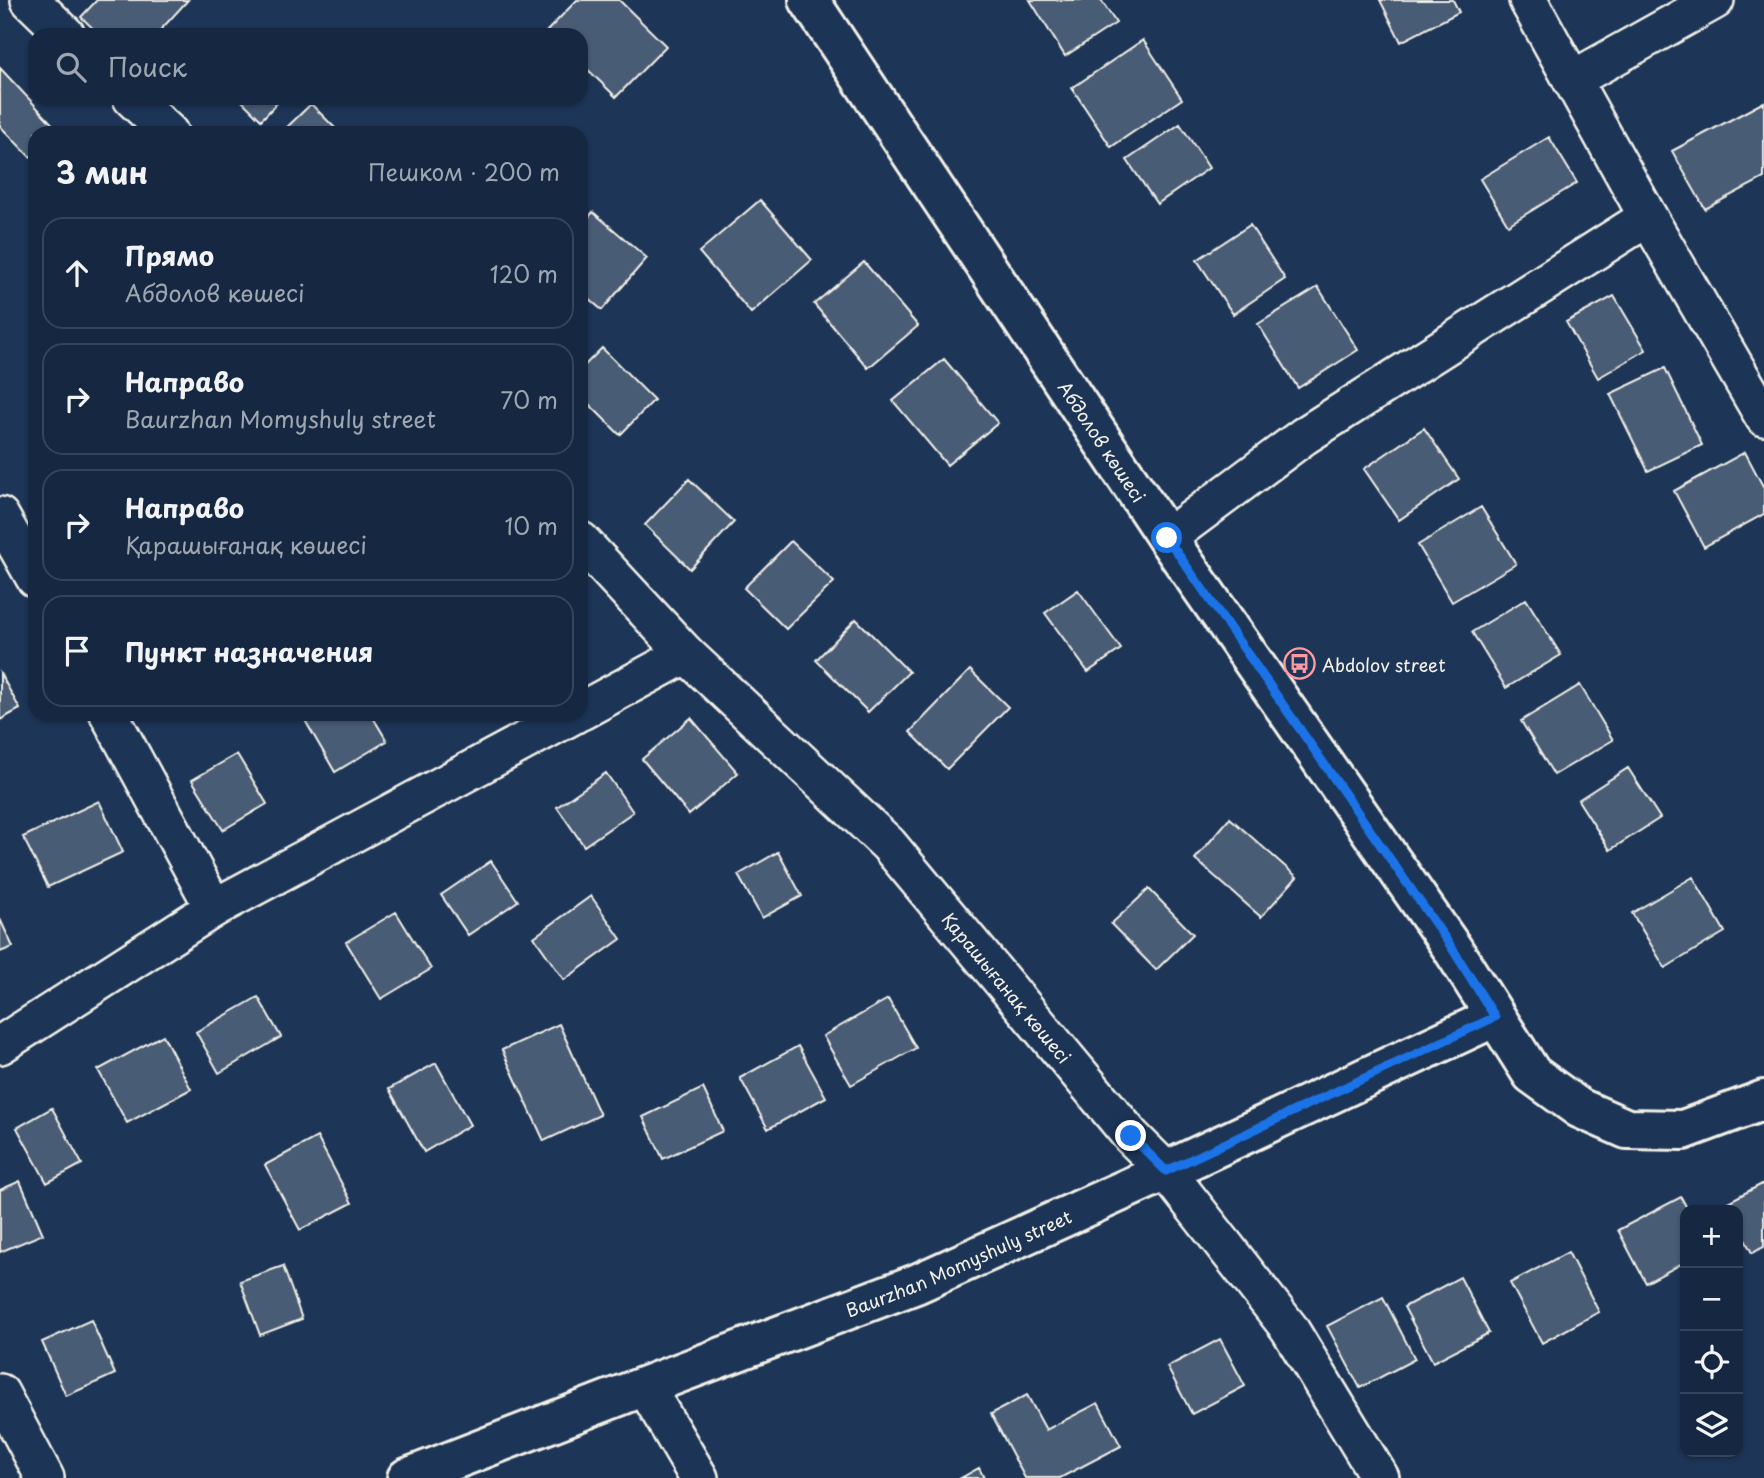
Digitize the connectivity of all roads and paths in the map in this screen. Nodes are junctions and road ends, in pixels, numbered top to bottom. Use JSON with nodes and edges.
{"nodes":[{"id":1,"x":30,"y":0,"type":"edge"},
{"id":2,"x":809,"y":0,"type":"edge"},
{"id":3,"x":1528,"y":0,"type":"edge"},
{"id":4,"x":1715,"y":0,"type":"edge"},
{"id":5,"x":59,"y":28,"type":"edge"},
{"id":6,"x":1572,"y":80,"type":"junction"},
{"id":7,"x":139,"y":105,"type":"edge"},
{"id":8,"x":162,"y":126,"type":"edge"},
{"id":9,"x":1648,"y":217,"type":"junction"},
{"id":10,"x":1764,"y":417,"type":"edge"},
{"id":11,"x":0,"y":516,"type":"edge"},
{"id":12,"x":1167,"y":538,"type":"junction"},
{"id":13,"x":588,"y":549,"type":"edge"},
{"id":14,"x":28,"y":566,"type":"edge"},
{"id":15,"x":686,"y":654,"type":"junction"},
{"id":16,"x":588,"y":706,"type":"edge"},
{"id":17,"x":113,"y":721,"type":"edge"},
{"id":18,"x":562,"y":721,"type":"edge"},
{"id":19,"x":214,"y":908,"type":"junction"},
{"id":20,"x":1495,"y":1017,"type":"junction"},
{"id":21,"x":0,"y":1045,"type":"edge"},
{"id":22,"x":1764,"y":1100,"type":"edge"},
{"id":23,"x":1166,"y":1171,"type":"junction"},
{"id":24,"x":645,"y":1386,"type":"junction"},
{"id":25,"x":0,"y":1393,"type":"edge"},
{"id":26,"x":45,"y":1478,"type":"edge"},
{"id":27,"x":407,"y":1478,"type":"edge"},
{"id":28,"x":699,"y":1478,"type":"edge"},
{"id":29,"x":1380,"y":1478,"type":"edge"}],
"edges":[{"from":1,"to":5,"type":"street"},
{"from":2,"to":12,"type":"street","name":"Абдолов көшесі"},
{"from":3,"to":6,"type":"street"},
{"from":4,"to":6,"type":"street"},
{"from":6,"to":9,"type":"street"},
{"from":7,"to":8,"type":"street"},
{"from":9,"to":10,"type":"street"},
{"from":9,"to":12,"type":"street"},
{"from":11,"to":14,"type":"street"},
{"from":12,"to":20,"type":"street","name":"Абдолов көшесі"},
{"from":13,"to":15,"type":"street","name":"Қарашығанақ көшесі"},
{"from":15,"to":16,"type":"street"},
{"from":15,"to":23,"type":"street","name":"Қарашығанақ көшесі"},
{"from":17,"to":19,"type":"street"},
{"from":18,"to":19,"type":"street"},
{"from":19,"to":21,"type":"street"},
{"from":20,"to":22,"type":"street","name":"Абдолов көшесі"},
{"from":20,"to":23,"type":"street","name":"Baurzhan Momyshuly street"},
{"from":23,"to":24,"type":"street","name":"Baurzhan Momyshuly street"},
{"from":23,"to":29,"type":"street","name":"Қарашығанақ көшесі"},
{"from":24,"to":27,"type":"street","name":"Baurzhan Momyshuly street"},
{"from":24,"to":28,"type":"street"},
{"from":25,"to":26,"type":"street"}]}
